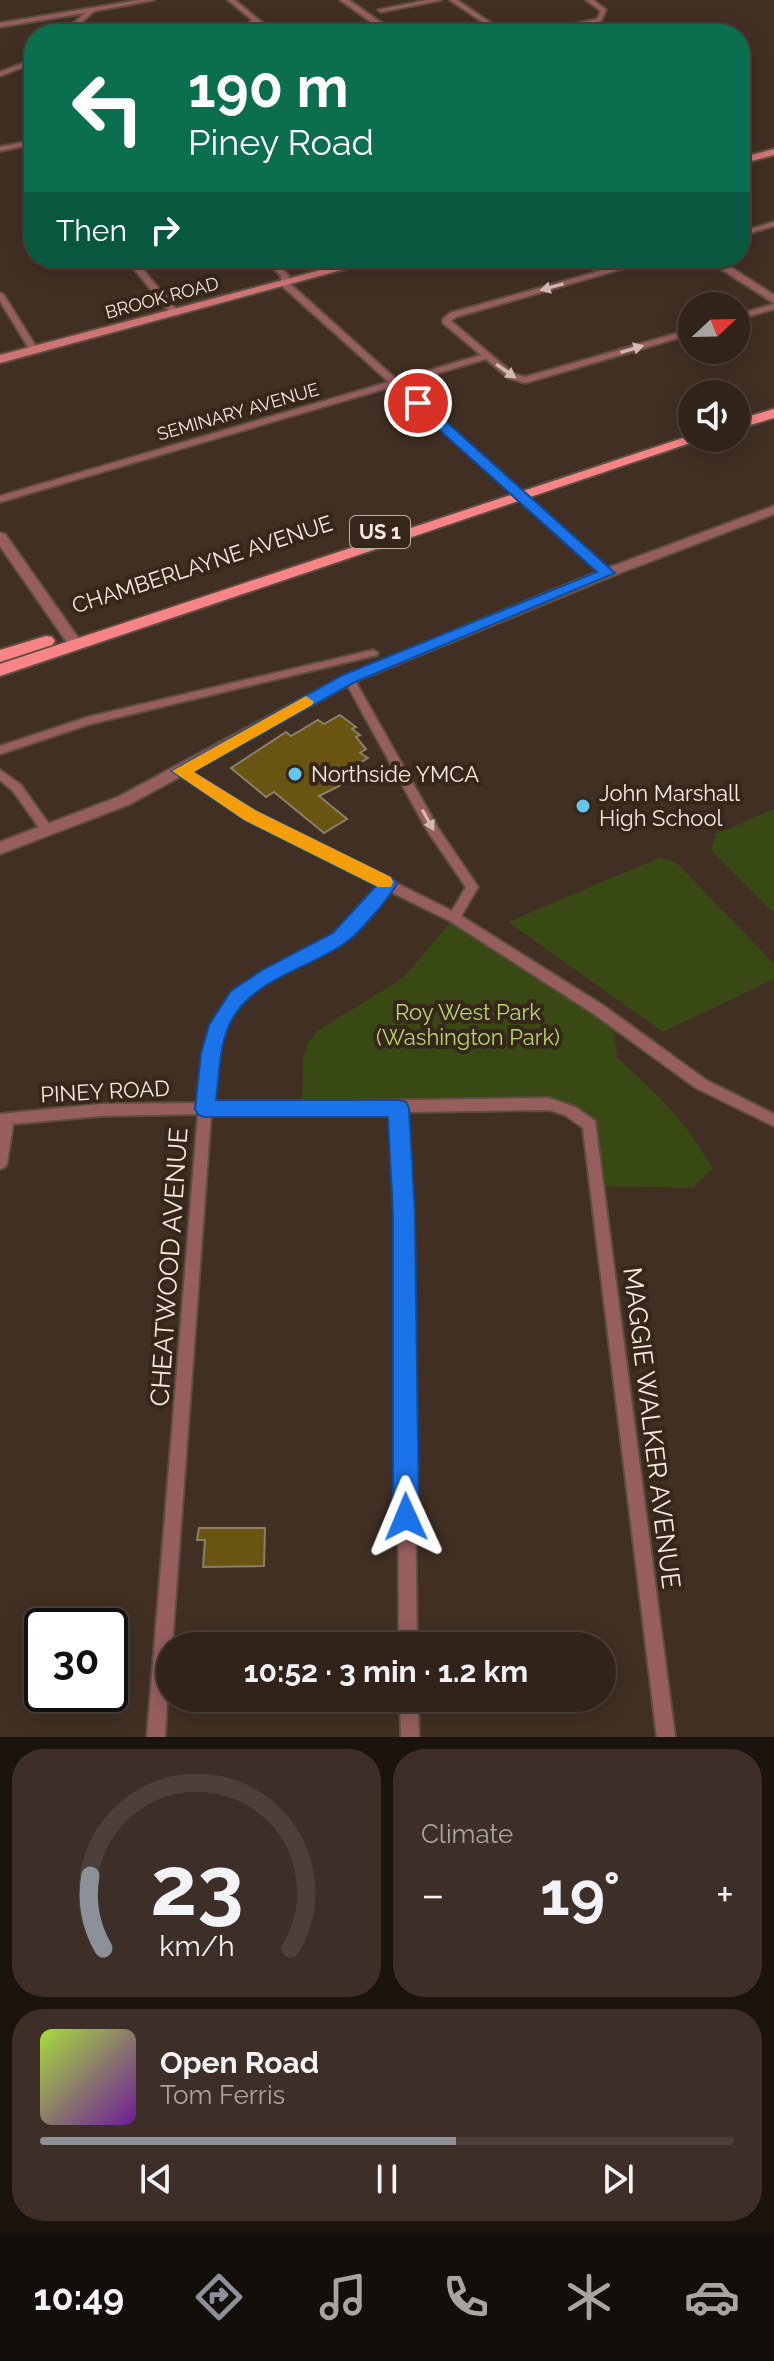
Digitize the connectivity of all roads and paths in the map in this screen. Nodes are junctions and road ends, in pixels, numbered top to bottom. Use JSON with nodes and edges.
{"nodes":[{"id":1,"x":151,"y":0,"type":"edge"},
{"id":2,"x":231,"y":0,"type":"edge"},
{"id":3,"x":344,"y":0,"type":"edge"},
{"id":4,"x":351,"y":0,"type":"edge"},
{"id":5,"x":438,"y":0,"type":"edge"},
{"id":6,"x":453,"y":0,"type":"edge"},
{"id":7,"x":589,"y":0,"type":"edge"},
{"id":8,"x":92,"y":10,"type":"junction"},
{"id":9,"x":381,"y":10,"type":"dead end"},
{"id":10,"x":66,"y":14,"type":"junction"},
{"id":11,"x":366,"y":14,"type":"junction"},
{"id":12,"x":80,"y":20,"type":"junction"},
{"id":13,"x":256,"y":20,"type":"junction"},
{"id":14,"x":76,"y":24,"type":"edge"},
{"id":15,"x":252,"y":24,"type":"edge"},
{"id":16,"x":261,"y":24,"type":"edge"},
{"id":17,"x":380,"y":24,"type":"edge"},
{"id":18,"x":489,"y":24,"type":"edge"},
{"id":19,"x":580,"y":24,"type":"edge"},
{"id":20,"x":0,"y":25,"type":"edge"},
{"id":21,"x":24,"y":65,"type":"edge"},
{"id":22,"x":0,"y":74,"type":"edge"},
{"id":23,"x":24,"y":145,"type":"edge"},
{"id":24,"x":774,"y":145,"type":"edge"},
{"id":25,"x":0,"y":149,"type":"edge"},
{"id":26,"x":750,"y":151,"type":"edge"},
{"id":27,"x":774,"y":152,"type":"edge"},
{"id":28,"x":750,"y":158,"type":"edge"},
{"id":29,"x":774,"y":224,"type":"edge"},
{"id":30,"x":750,"y":231,"type":"edge"},
{"id":31,"x":137,"y":268,"type":"edge"},
{"id":32,"x":275,"y":268,"type":"edge"},
{"id":33,"x":321,"y":268,"type":"edge"},
{"id":34,"x":336,"y":268,"type":"edge"},
{"id":35,"x":620,"y":268,"type":"edge"},
{"id":36,"x":723,"y":268,"type":"edge"},
{"id":37,"x":285,"y":280,"type":"junction"},
{"id":38,"x":0,"y":295,"type":"edge"},
{"id":39,"x":774,"y":303,"type":"edge"},
{"id":40,"x":173,"y":310,"type":"junction"},
{"id":41,"x":750,"y":312,"type":"edge"},
{"id":42,"x":678,"y":335,"type":"edge"},
{"id":43,"x":32,"y":347,"type":"junction"},
{"id":44,"x":0,"y":352,"type":"edge"},
{"id":45,"x":486,"y":356,"type":"junction"},
{"id":46,"x":0,"y":359,"type":"edge"},
{"id":47,"x":395,"y":383,"type":"junction"},
{"id":48,"x":774,"y":403,"type":"edge"},
{"id":49,"x":750,"y":411,"type":"edge"},
{"id":50,"x":774,"y":413,"type":"edge"},
{"id":51,"x":750,"y":421,"type":"edge"},
{"id":52,"x":678,"y":435,"type":"edge"},
{"id":53,"x":678,"y":444,"type":"edge"},
{"id":54,"x":517,"y":493,"type":"junction"},
{"id":55,"x":0,"y":499,"type":"edge"},
{"id":56,"x":774,"y":510,"type":"edge"},
{"id":57,"x":0,"y":537,"type":"edge"},
{"id":58,"x":607,"y":573,"type":"junction"},
{"id":59,"x":72,"y":639,"type":"junction"},
{"id":60,"x":373,"y":653,"type":"dead end"},
{"id":61,"x":0,"y":656,"type":"edge"},
{"id":62,"x":0,"y":670,"type":"edge"},
{"id":63,"x":349,"y":679,"type":"junction"},
{"id":64,"x":0,"y":750,"type":"edge"},
{"id":65,"x":181,"y":771,"type":"junction"},
{"id":66,"x":0,"y":774,"type":"edge"},
{"id":67,"x":47,"y":830,"type":"junction"},
{"id":68,"x":0,"y":848,"type":"edge"},
{"id":69,"x":388,"y":884,"type":"junction"},
{"id":70,"x":454,"y":918,"type":"junction"},
{"id":71,"x":398,"y":1108,"type":"junction"},
{"id":72,"x":205,"y":1109,"type":"junction"},
{"id":73,"x":4,"y":1120,"type":"edge"},
{"id":74,"x":774,"y":1120,"type":"edge"},
{"id":75,"x":590,"y":1125,"type":"joint"},
{"id":76,"x":0,"y":1163,"type":"edge"},
{"id":77,"x":408,"y":1632,"type":"edge"},
{"id":78,"x":409,"y":1712,"type":"edge"},
{"id":79,"x":156,"y":1737,"type":"edge"},
{"id":80,"x":410,"y":1737,"type":"edge"},
{"id":81,"x":666,"y":1737,"type":"edge"}],
"edges":[{"from":1,"to":8,"type":"street"},
{"from":2,"to":13,"type":"street"},
{"from":3,"to":11,"type":"street"},
{"from":4,"to":11,"type":"street"},
{"from":5,"to":9,"type":"street"},
{"from":6,"to":18,"type":"street"},
{"from":7,"to":19,"type":"street"},
{"from":8,"to":10,"type":"street"},
{"from":8,"to":12,"type":"street"},
{"from":10,"to":12,"type":"street"},
{"from":10,"to":20,"type":"street"},
{"from":11,"to":17,"type":"street"},
{"from":12,"to":14,"type":"street"},
{"from":13,"to":15,"type":"street"},
{"from":13,"to":16,"type":"street"},
{"from":21,"to":22,"type":"street"},
{"from":23,"to":25,"type":"street"},
{"from":24,"to":26,"type":"main road"},
{"from":27,"to":28,"type":"main road"},
{"from":29,"to":30,"type":"street"},
{"from":31,"to":40,"type":"street"},
{"from":32,"to":37,"type":"street"},
{"from":33,"to":37,"type":"main road","name":"BROOK ROAD"},
{"from":34,"to":37,"type":"main road","name":"BROOK ROAD"},
{"from":35,"to":45,"type":"street","one_way":true},
{"from":36,"to":39,"type":"street"},
{"from":37,"to":40,"type":"main road","name":"BROOK ROAD"},
{"from":37,"to":47,"type":"street"},
{"from":38,"to":43,"type":"street"},
{"from":39,"to":41,"type":"street"},
{"from":40,"to":43,"type":"main road","name":"BROOK ROAD"},
{"from":45,"to":42,"type":"street","one_way":true},
{"from":43,"to":44,"type":"main road","name":"BROOK ROAD"},
{"from":43,"to":46,"type":"main road","name":"BROOK ROAD"},
{"from":45,"to":47,"type":"street","name":"SEMINARY AVENUE"},
{"from":47,"to":54,"type":"street"},
{"from":47,"to":55,"type":"street","name":"SEMINARY AVENUE"},
{"from":48,"to":49,"type":"main road"},
{"from":50,"to":51,"type":"main road"},
{"from":52,"to":54,"type":"main road","number":"US 1"},
{"from":53,"to":54,"type":"main road","number":"US 1"},
{"from":54,"to":58,"type":"street"},
{"from":54,"to":59,"type":"main road","number":"US 1"},
{"from":56,"to":58,"type":"street"},
{"from":57,"to":59,"type":"street"},
{"from":58,"to":63,"type":"street"},
{"from":59,"to":61,"type":"main road","name":"CHAMBERLAYNE AVENUE","number":"US 1"},
{"from":59,"to":62,"type":"main road","name":"CHAMBERLAYNE AVENUE","number":"US 1"},
{"from":60,"to":64,"type":"street"},
{"from":63,"to":65,"type":"street"},
{"from":63,"to":70,"type":"street","one_way":true},
{"from":65,"to":67,"type":"street"},
{"from":65,"to":69,"type":"street"},
{"from":66,"to":67,"type":"street"},
{"from":67,"to":68,"type":"street"},
{"from":69,"to":70,"type":"street"},
{"from":69,"to":72,"type":"street","name":"CHEATWOOD AVENUE"},
{"from":70,"to":74,"type":"street"},
{"from":71,"to":72,"type":"street","name":"PINEY ROAD"},
{"from":71,"to":75,"type":"street","name":"PINEY ROAD"},
{"from":71,"to":77,"type":"street"},
{"from":72,"to":73,"type":"street","name":"PINEY ROAD"},
{"from":72,"to":79,"type":"street","name":"CHEATWOOD AVENUE"},
{"from":73,"to":76,"type":"street"},
{"from":75,"to":81,"type":"street","name":"MAGGIE WALKER AVENUE"},
{"from":78,"to":80,"type":"street"}]}
